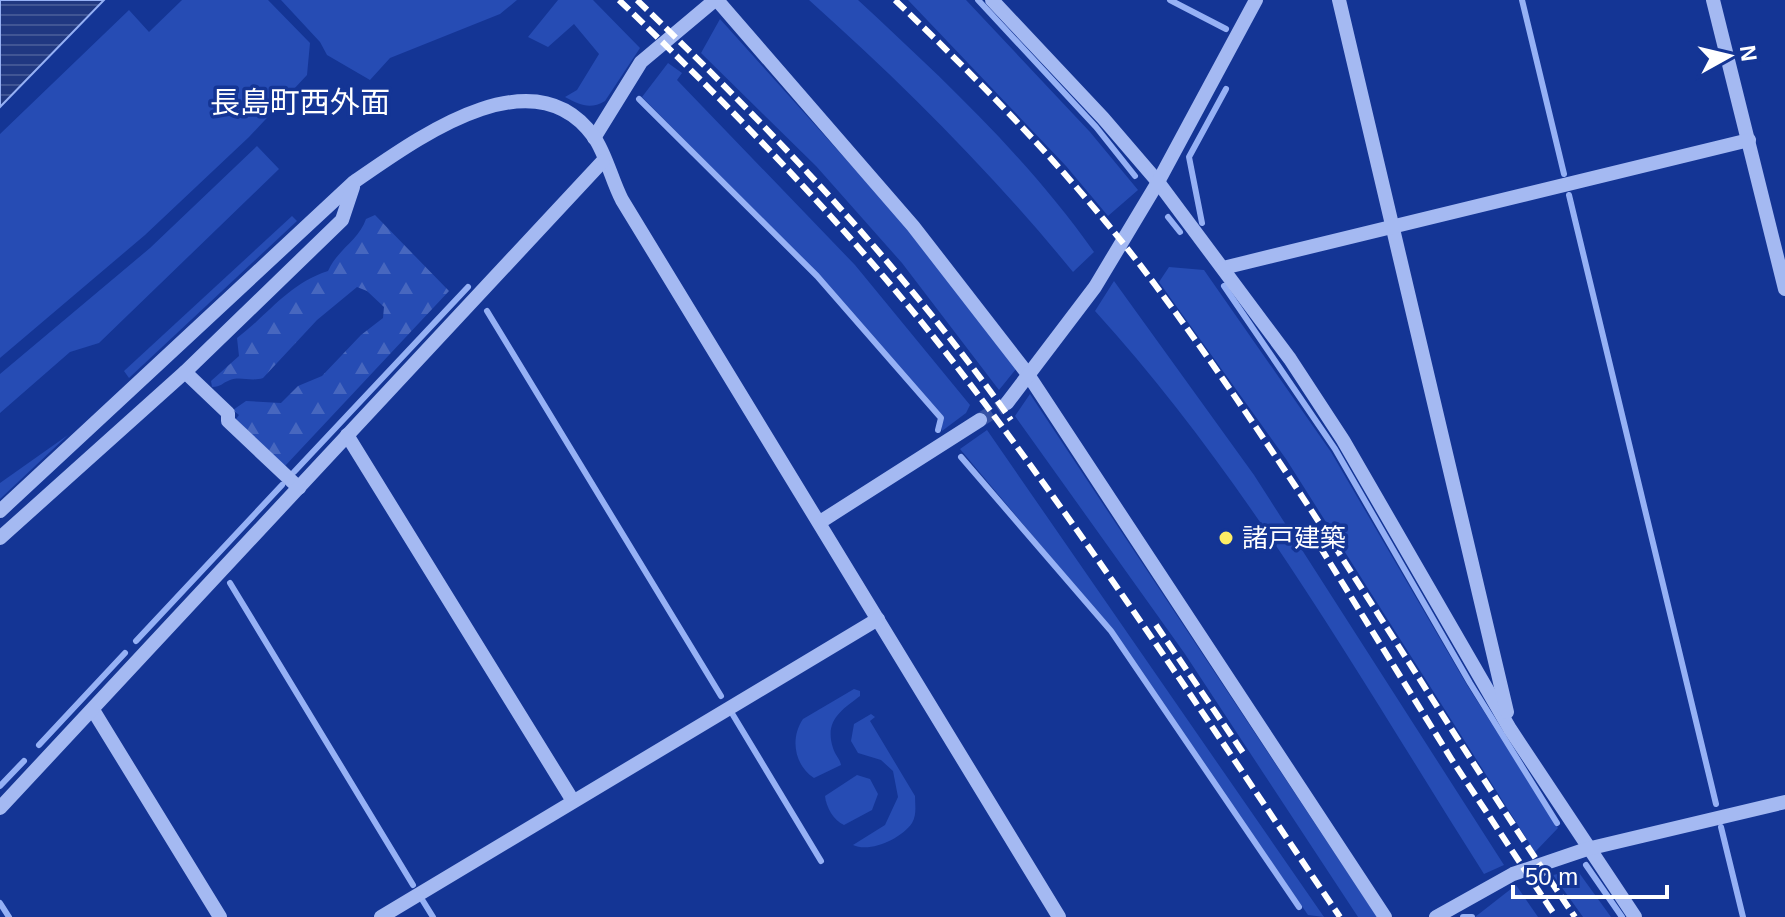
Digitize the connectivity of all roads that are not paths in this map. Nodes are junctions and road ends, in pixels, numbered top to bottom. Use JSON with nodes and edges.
{"nodes":[{"id":1,"x":716,"y":0,"type":"edge"},
{"id":2,"x":992,"y":0,"type":"edge"},
{"id":3,"x":1256,"y":0,"type":"edge"},
{"id":4,"x":1339,"y":0,"type":"edge"},
{"id":5,"x":1713,"y":0,"type":"edge"},
{"id":6,"x":594,"y":138,"type":"junction"},
{"id":7,"x":1749,"y":140,"type":"junction"},
{"id":8,"x":603,"y":161,"type":"junction"},
{"id":9,"x":354,"y":182,"type":"junction"},
{"id":10,"x":1158,"y":182,"type":"junction"},
{"id":11,"x":1393,"y":229,"type":"junction"},
{"id":12,"x":1223,"y":268,"type":"junction"},
{"id":13,"x":1785,"y":289,"type":"edge"},
{"id":14,"x":185,"y":372,"type":"junction"},
{"id":15,"x":1027,"y":373,"type":"junction"},
{"id":16,"x":1007,"y":403,"type":"tunnel mouth"},
{"id":17,"x":980,"y":420,"type":"tunnel mouth"},
{"id":18,"x":347,"y":435,"type":"junction"},
{"id":19,"x":299,"y":488,"type":"junction"},
{"id":20,"x":0,"y":511,"type":"edge"},
{"id":21,"x":820,"y":522,"type":"junction"},
{"id":22,"x":0,"y":538,"type":"edge"},
{"id":23,"x":878,"y":619,"type":"junction"},
{"id":24,"x":93,"y":710,"type":"junction"},
{"id":25,"x":1510,"y":729,"type":"junction"},
{"id":26,"x":573,"y":801,"type":"junction"},
{"id":27,"x":1785,"y":802,"type":"edge"},
{"id":28,"x":0,"y":808,"type":"edge"},
{"id":29,"x":1587,"y":849,"type":"junction"},
{"id":30,"x":220,"y":917,"type":"edge"},
{"id":31,"x":381,"y":917,"type":"edge"},
{"id":32,"x":1059,"y":917,"type":"edge"},
{"id":33,"x":1385,"y":917,"type":"edge"},
{"id":34,"x":1436,"y":917,"type":"edge"},
{"id":35,"x":1635,"y":917,"type":"edge"}],
"edges":[{"from":1,"to":6,"type":"street"},
{"from":1,"to":15,"type":"street"},
{"from":2,"to":10,"type":"street"},
{"from":3,"to":10,"type":"street"},
{"from":4,"to":11,"type":"street"},
{"from":5,"to":7,"type":"street"},
{"from":6,"to":8,"type":"street"},
{"from":6,"to":9,"type":"street"},
{"from":7,"to":11,"type":"street"},
{"from":7,"to":13,"type":"street"},
{"from":8,"to":18,"type":"street"},
{"from":8,"to":21,"type":"street"},
{"from":9,"to":14,"type":"street"},
{"from":9,"to":20,"type":"street"},
{"from":10,"to":12,"type":"street"},
{"from":10,"to":15,"type":"street"},
{"from":11,"to":12,"type":"street"},
{"from":11,"to":25,"type":"street"},
{"from":12,"to":25,"type":"street"},
{"from":14,"to":19,"type":"street"},
{"from":14,"to":22,"type":"street"},
{"from":15,"to":16,"type":"street"},
{"from":15,"to":33,"type":"street"},
{"from":17,"to":21,"type":"street"},
{"from":18,"to":19,"type":"street"},
{"from":18,"to":26,"type":"street"},
{"from":19,"to":24,"type":"street"},
{"from":21,"to":23,"type":"street"},
{"from":23,"to":26,"type":"street"},
{"from":23,"to":32,"type":"street"},
{"from":24,"to":28,"type":"street"},
{"from":24,"to":30,"type":"street"},
{"from":25,"to":29,"type":"street"},
{"from":26,"to":31,"type":"street"},
{"from":27,"to":29,"type":"street"},
{"from":29,"to":34,"type":"street"},
{"from":29,"to":35,"type":"street"}]}
